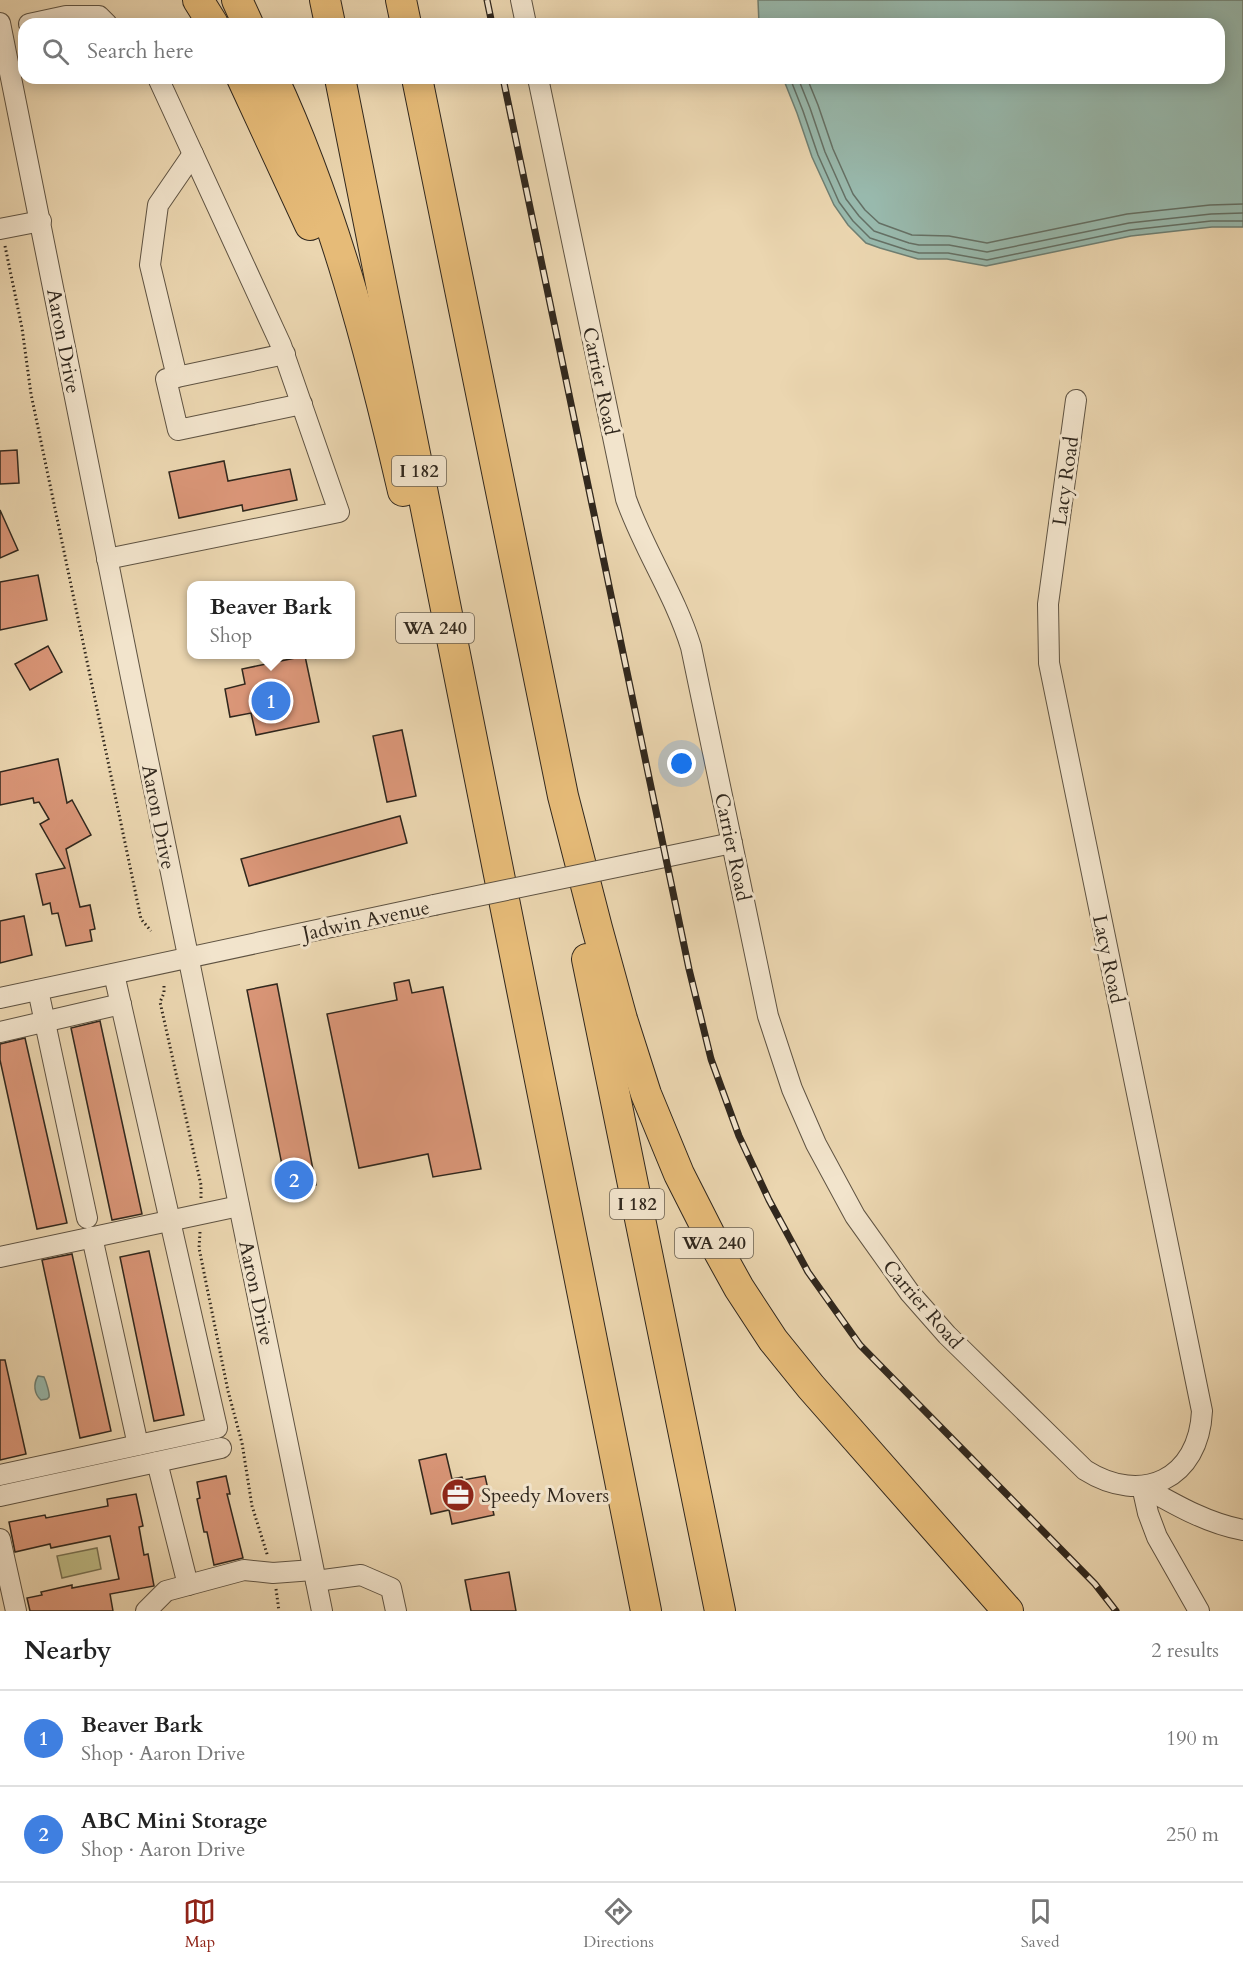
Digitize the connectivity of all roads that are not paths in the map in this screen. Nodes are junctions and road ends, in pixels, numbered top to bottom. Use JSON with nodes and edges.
{"nodes":[{"id":1,"x":198,"y":0,"type":"edge"},
{"id":2,"x":237,"y":0,"type":"edge"},
{"id":3,"x":325,"y":0,"type":"edge"},
{"id":4,"x":400,"y":0,"type":"edge"},
{"id":5,"x":410,"y":0,"type":"edge"},
{"id":6,"x":521,"y":0,"type":"edge"},
{"id":7,"x":57,"y":18,"type":"edge"},
{"id":8,"x":101,"y":18,"type":"edge"},
{"id":9,"x":209,"y":18,"type":"edge"},
{"id":10,"x":245,"y":18,"type":"edge"},
{"id":11,"x":329,"y":18,"type":"edge"},
{"id":12,"x":404,"y":18,"type":"edge"},
{"id":13,"x":412,"y":18,"type":"edge"},
{"id":14,"x":525,"y":18,"type":"edge"},
{"id":15,"x":18,"y":25,"type":"edge"},
{"id":16,"x":1,"y":26,"type":"edge"},
{"id":17,"x":161,"y":84,"type":"edge"},
{"id":18,"x":245,"y":84,"type":"edge"},
{"id":19,"x":275,"y":84,"type":"edge"},
{"id":20,"x":341,"y":84,"type":"edge"},
{"id":21,"x":420,"y":84,"type":"edge"},
{"id":22,"x":539,"y":84,"type":"edge"},
{"id":23,"x":193,"y":154,"type":"junction"},
{"id":24,"x":41,"y":221,"type":"junction"},
{"id":25,"x":1,"y":229,"type":"edge"},
{"id":26,"x":285,"y":354,"type":"junction"},
{"id":27,"x":177,"y":377,"type":"junction"},
{"id":28,"x":379,"y":392,"type":"junction"},
{"id":29,"x":1076,"y":400,"type":"dead end"},
{"id":30,"x":302,"y":404,"type":"junction"},
{"id":31,"x":107,"y":559,"type":"junction"},
{"id":32,"x":563,"y":796,"type":"junction"},
{"id":33,"x":732,"y":843,"type":"junction"},
{"id":34,"x":497,"y":863,"type":"junction"},
{"id":35,"x":188,"y":958,"type":"junction"},
{"id":36,"x":114,"y":974,"type":"junction"},
{"id":37,"x":38,"y":990,"type":"junction"},
{"id":38,"x":0,"y":998,"type":"edge"},
{"id":39,"x":121,"y":1004,"type":"junction"},
{"id":40,"x":45,"y":1022,"type":"junction"},
{"id":41,"x":0,"y":1032,"type":"edge"},
{"id":42,"x":239,"y":1206,"type":"junction"},
{"id":43,"x":170,"y":1220,"type":"junction"},
{"id":44,"x":90,"y":1228,"type":"junction"},
{"id":45,"x":0,"y":1257,"type":"edge"},
{"id":46,"x":138,"y":1445,"type":"junction"},
{"id":47,"x":221,"y":1448,"type":"dead end"},
{"id":48,"x":157,"y":1462,"type":"junction"},
{"id":49,"x":0,"y":1475,"type":"edge"},
{"id":50,"x":1142,"y":1486,"type":"junction"},
{"id":51,"x":0,"y":1496,"type":"edge"},
{"id":52,"x":1243,"y":1530,"type":"edge"},
{"id":53,"x":0,"y":1539,"type":"edge"},
{"id":54,"x":315,"y":1575,"type":"junction"},
{"id":55,"x":188,"y":1585,"type":"junction"},
{"id":56,"x":16,"y":1611,"type":"edge"},
{"id":57,"x":146,"y":1611,"type":"edge"},
{"id":58,"x":322,"y":1611,"type":"edge"},
{"id":59,"x":396,"y":1611,"type":"edge"},
{"id":60,"x":646,"y":1611,"type":"edge"},
{"id":61,"x":720,"y":1611,"type":"edge"},
{"id":62,"x":1008,"y":1611,"type":"edge"},
{"id":63,"x":1199,"y":1611,"type":"edge"}],
"edges":[{"from":1,"to":9,"type":"highway"},
{"from":2,"to":10,"type":"highway"},
{"from":3,"to":11,"type":"highway"},
{"from":4,"to":12,"type":"highway"},
{"from":5,"to":13,"type":"highway"},
{"from":6,"to":14,"type":"street"},
{"from":7,"to":8,"type":"street"},
{"from":15,"to":16,"type":"street"},
{"from":16,"to":24,"type":"street","name":"Aaron Drive"},
{"from":17,"to":23,"type":"street"},
{"from":18,"to":28,"type":"highway"},
{"from":19,"to":28,"type":"highway","number":"WA 240"},
{"from":20,"to":34,"type":"highway","number":"I 182"},
{"from":21,"to":32,"type":"highway","number":"I 182"},
{"from":22,"to":33,"type":"street","name":"Carrier Road"},
{"from":23,"to":26,"type":"street"},
{"from":23,"to":27,"type":"street"},
{"from":24,"to":25,"type":"street"},
{"from":24,"to":31,"type":"street","name":"Aaron Drive"},
{"from":26,"to":27,"type":"street"},
{"from":26,"to":30,"type":"street"},
{"from":27,"to":30,"type":"street"},
{"from":28,"to":34,"type":"highway","number":"WA 240"},
{"from":29,"to":50,"type":"street","name":"Lacy Road"},
{"from":30,"to":31,"type":"street"},
{"from":31,"to":35,"type":"street","name":"Aaron Drive"},
{"from":32,"to":61,"type":"highway","number":"I 182"},
{"from":32,"to":62,"type":"highway","number":"WA 240"},
{"from":33,"to":35,"type":"street","name":"Jadwin Avenue","bridge":true},
{"from":33,"to":50,"type":"street","name":"Carrier Road"},
{"from":34,"to":60,"type":"highway","number":"I 182"},
{"from":35,"to":36,"type":"street","name":"Jadwin Avenue"},
{"from":35,"to":42,"type":"street","name":"Aaron Drive"},
{"from":36,"to":37,"type":"street","name":"Jadwin Avenue"},
{"from":36,"to":39,"type":"street"},
{"from":37,"to":38,"type":"street","name":"Jadwin Avenue"},
{"from":37,"to":40,"type":"street"},
{"from":39,"to":40,"type":"street"},
{"from":39,"to":43,"type":"street"},
{"from":40,"to":41,"type":"street"},
{"from":40,"to":44,"type":"street"},
{"from":42,"to":43,"type":"street"},
{"from":42,"to":54,"type":"street","name":"Aaron Drive"},
{"from":43,"to":44,"type":"street"},
{"from":43,"to":46,"type":"street"},
{"from":44,"to":45,"type":"street"},
{"from":44,"to":46,"type":"street"},
{"from":46,"to":49,"type":"street"},
{"from":47,"to":48,"type":"street"},
{"from":48,"to":51,"type":"street"},
{"from":48,"to":55,"type":"street"},
{"from":50,"to":52,"type":"street"},
{"from":50,"to":63,"type":"street"},
{"from":53,"to":56,"type":"street"},
{"from":54,"to":55,"type":"street"},
{"from":54,"to":58,"type":"street","name":"Aaron Drive"},
{"from":54,"to":59,"type":"street"},
{"from":55,"to":57,"type":"street"}]}
